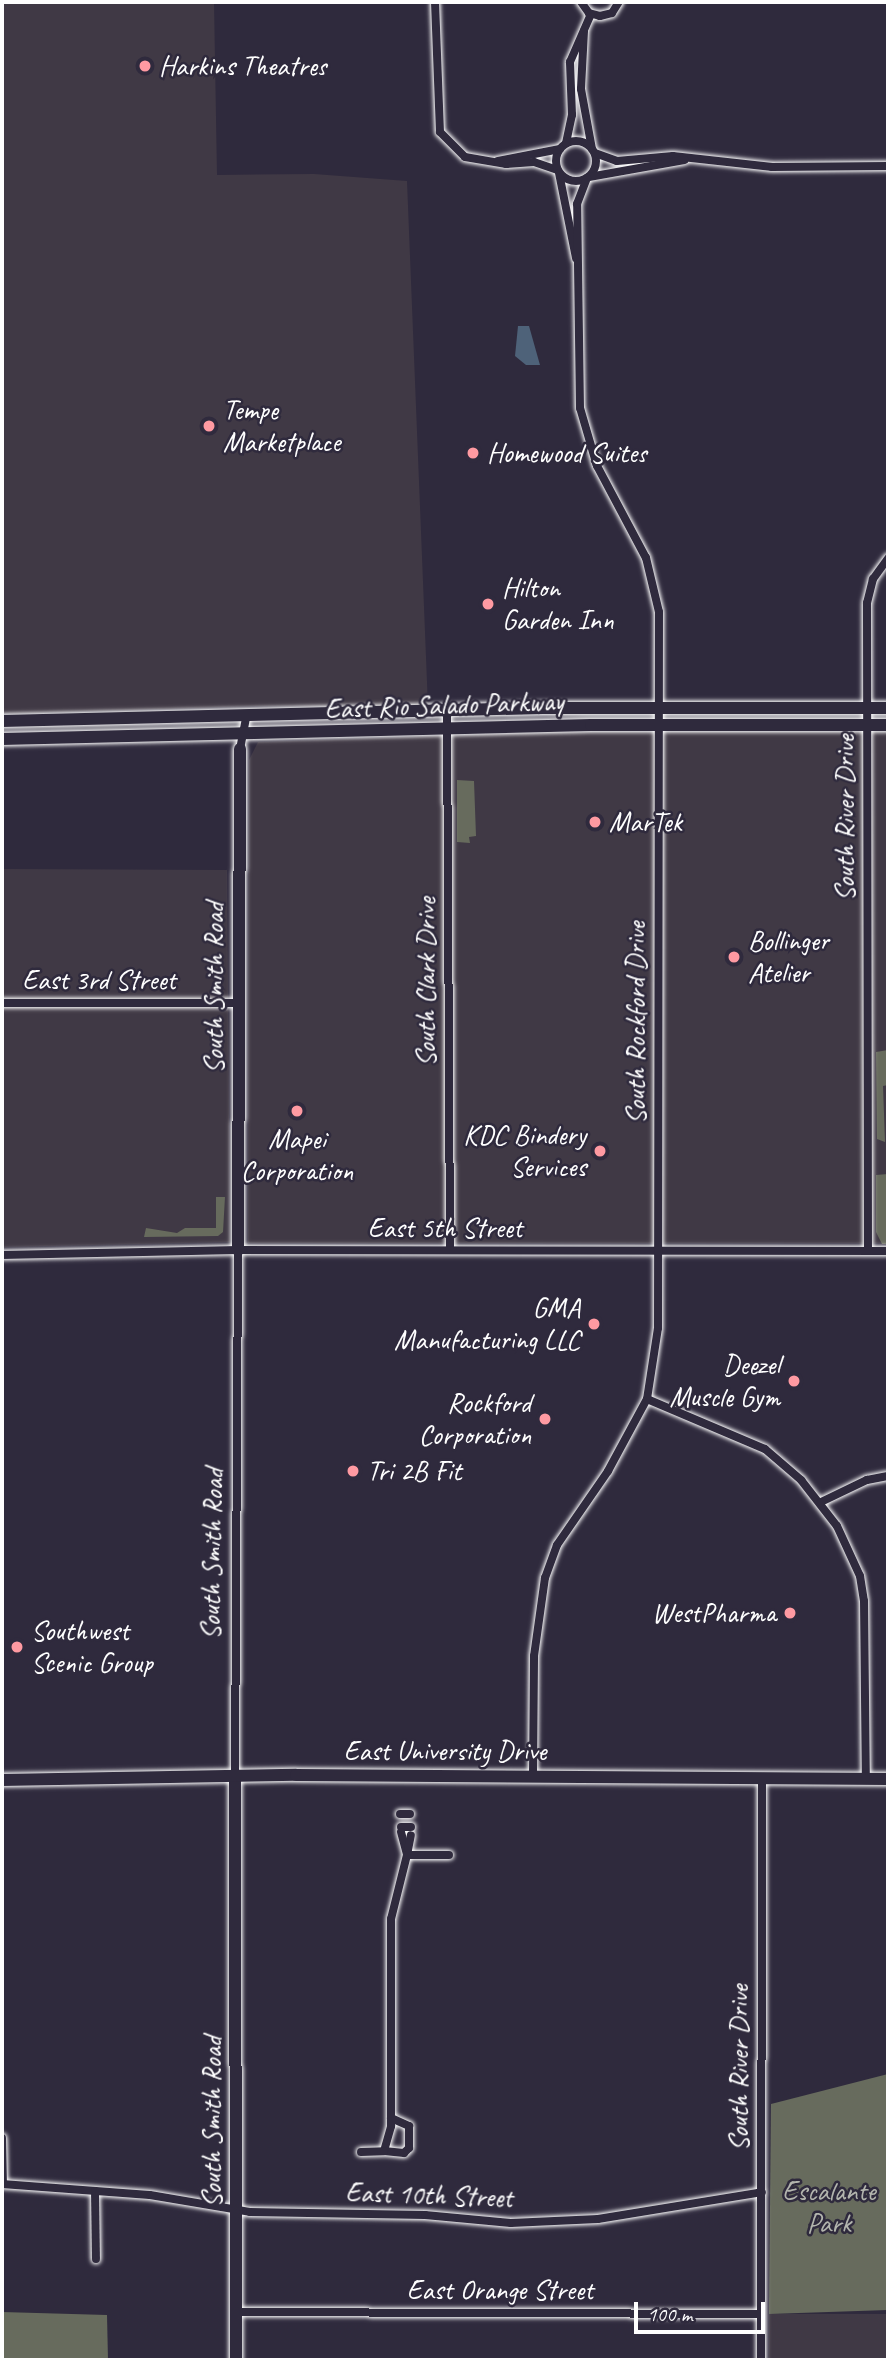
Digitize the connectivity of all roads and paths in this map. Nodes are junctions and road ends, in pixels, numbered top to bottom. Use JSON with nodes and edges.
{"nodes":[{"id":1,"x":435,"y":2,"type":"edge"},
{"id":2,"x":581,"y":2,"type":"edge"},
{"id":3,"x":619,"y":2,"type":"edge"},
{"id":4,"x":592,"y":14,"type":"junction"},
{"id":5,"x":584,"y":30,"type":"junction"},
{"id":6,"x":563,"y":146,"type":"junction"},
{"id":7,"x":594,"y":151,"type":"junction"},
{"id":8,"x":684,"y":160,"type":"junction"},
{"id":9,"x":498,"y":161,"type":"junction"},
{"id":10,"x":888,"y":166,"type":"edge"},
{"id":11,"x":558,"y":171,"type":"junction"},
{"id":12,"x":588,"y":177,"type":"junction"},
{"id":13,"x":576,"y":258,"type":"junction"},
{"id":14,"x":888,"y":558,"type":"edge"},
{"id":15,"x":867,"y":708,"type":"junction"},
{"id":16,"x":888,"y":708,"type":"edge"},
{"id":17,"x":659,"y":709,"type":"junction"},
{"id":18,"x":447,"y":713,"type":"junction"},
{"id":19,"x":240,"y":718,"type":"junction"},
{"id":20,"x":2,"y":721,"type":"edge"},
{"id":21,"x":658,"y":725,"type":"junction"},
{"id":22,"x":868,"y":725,"type":"junction"},
{"id":23,"x":888,"y":725,"type":"edge"},
{"id":24,"x":448,"y":731,"type":"junction"},
{"id":25,"x":240,"y":736,"type":"junction"},
{"id":26,"x":2,"y":739,"type":"edge"},
{"id":27,"x":240,"y":749,"type":"joint"},
{"id":28,"x":2,"y":1003,"type":"edge"},
{"id":29,"x":238,"y":1003,"type":"junction"},
{"id":30,"x":238,"y":1250,"type":"junction"},
{"id":31,"x":450,"y":1250,"type":"junction"},
{"id":32,"x":659,"y":1251,"type":"junction"},
{"id":33,"x":869,"y":1251,"type":"junction"},
{"id":34,"x":888,"y":1251,"type":"edge"},
{"id":35,"x":2,"y":1255,"type":"edge"},
{"id":36,"x":647,"y":1399,"type":"junction"},
{"id":37,"x":888,"y":1476,"type":"edge"},
{"id":38,"x":821,"y":1502,"type":"junction"},
{"id":39,"x":235,"y":1775,"type":"junction"},
{"id":40,"x":533,"y":1775,"type":"junction"},
{"id":41,"x":762,"y":1777,"type":"junction"},
{"id":42,"x":866,"y":1778,"type":"junction"},
{"id":43,"x":888,"y":1779,"type":"edge"},
{"id":44,"x":2,"y":1780,"type":"edge"},
{"id":45,"x":400,"y":1814,"type":"dead end"},
{"id":46,"x":410,"y":1814,"type":"dead end"},
{"id":47,"x":407,"y":1855,"type":"junction"},
{"id":48,"x":449,"y":1855,"type":"dead end"},
{"id":49,"x":391,"y":2118,"type":"junction"},
{"id":50,"x":2,"y":2138,"type":"edge"},
{"id":51,"x":384,"y":2151,"type":"junction"},
{"id":52,"x":361,"y":2152,"type":"dead end"},
{"id":53,"x":2,"y":2184,"type":"edge"},
{"id":54,"x":95,"y":2191,"type":"junction"},
{"id":55,"x":762,"y":2192,"type":"junction"},
{"id":56,"x":237,"y":2208,"type":"junction"},
{"id":57,"x":96,"y":2259,"type":"dead end"},
{"id":58,"x":238,"y":2312,"type":"junction"},
{"id":59,"x":761,"y":2314,"type":"junction"},
{"id":60,"x":236,"y":2360,"type":"edge"},
{"id":61,"x":761,"y":2360,"type":"edge"}],
"edges":[{"from":1,"to":9,"type":"street"},
{"from":2,"to":4,"type":"street"},
{"from":3,"to":4,"type":"street"},
{"from":4,"to":5,"type":"street"},
{"from":5,"to":6,"type":"street"},
{"from":5,"to":7,"type":"street"},
{"from":6,"to":7,"type":"street"},
{"from":6,"to":9,"type":"street"},
{"from":6,"to":11,"type":"street"},
{"from":7,"to":8,"type":"street"},
{"from":7,"to":12,"type":"street"},
{"from":8,"to":10,"type":"street"},
{"from":8,"to":12,"type":"street"},
{"from":9,"to":11,"type":"street"},
{"from":11,"to":12,"type":"street"},
{"from":11,"to":13,"type":"street","name":"South Rockford Drive"},
{"from":12,"to":13,"type":"street","name":"South Rockford Drive"},
{"from":13,"to":17,"type":"street","name":"South Rockford Drive"},
{"from":14,"to":15,"type":"street","name":"South River Drive"},
{"from":15,"to":16,"type":"main road","name":"East Rio Salado Parkway"},
{"from":15,"to":17,"type":"main road","name":"East Rio Salado Parkway"},
{"from":15,"to":22,"type":"street","name":"South River Drive"},
{"from":17,"to":18,"type":"main road","name":"East Rio Salado Parkway"},
{"from":17,"to":21,"type":"street","name":"South Rockford Drive"},
{"from":18,"to":19,"type":"main road","name":"East Rio Salado Parkway"},
{"from":18,"to":24,"type":"street","name":"South Clark Drive"},
{"from":19,"to":20,"type":"main road","name":"East Rio Salado Parkway"},
{"from":19,"to":25,"type":"street","name":"South Smith Road"},
{"from":19,"to":25,"type":"street","name":"South Smith Road"},
{"from":21,"to":22,"type":"main road","name":"East Rio Salado Parkway"},
{"from":21,"to":24,"type":"main road","name":"East Rio Salado Parkway"},
{"from":21,"to":32,"type":"street","name":"South Rockford Drive"},
{"from":22,"to":23,"type":"main road","name":"East Rio Salado Parkway"},
{"from":22,"to":33,"type":"street","name":"South River Drive"},
{"from":24,"to":25,"type":"main road","name":"East Rio Salado Parkway"},
{"from":24,"to":31,"type":"street","name":"South Clark Drive"},
{"from":25,"to":26,"type":"main road","name":"East Rio Salado Parkway"},
{"from":25,"to":27,"type":"street","name":"South Smith Road"},
{"from":27,"to":29,"type":"main road","name":"South Smith Road"},
{"from":28,"to":29,"type":"street","name":"East 3rd Street"},
{"from":29,"to":30,"type":"main road","name":"South Smith Road"},
{"from":30,"to":31,"type":"street","name":"East 5th Street"},
{"from":30,"to":35,"type":"street","name":"East 5th Street"},
{"from":30,"to":39,"type":"street","name":"South Smith Road"},
{"from":31,"to":32,"type":"street","name":"East 5th Street"},
{"from":32,"to":33,"type":"street","name":"East 5th Street"},
{"from":32,"to":36,"type":"street","name":"South Rockford Drive"},
{"from":33,"to":34,"type":"street","name":"East 5th Street"},
{"from":36,"to":38,"type":"street"},
{"from":36,"to":40,"type":"street","name":"South Rockford Drive"},
{"from":37,"to":38,"type":"street"},
{"from":38,"to":42,"type":"street"},
{"from":39,"to":40,"type":"main road","name":"East University Drive"},
{"from":39,"to":44,"type":"main road","name":"East University Drive"},
{"from":39,"to":56,"type":"main road","name":"South Smith Road"},
{"from":40,"to":41,"type":"main road","name":"East University Drive"},
{"from":41,"to":42,"type":"main road","name":"East University Drive"},
{"from":41,"to":55,"type":"street","name":"South River Drive"},
{"from":42,"to":43,"type":"main road","name":"East University Drive"},
{"from":45,"to":46,"type":"street"},
{"from":47,"to":47,"type":"street"},
{"from":47,"to":48,"type":"street"},
{"from":47,"to":49,"type":"street"},
{"from":49,"to":51,"type":"street"},
{"from":49,"to":51,"type":"street"},
{"from":50,"to":53,"type":"street"},
{"from":51,"to":52,"type":"street"},
{"from":53,"to":54,"type":"street","name":"East 10th Street"},
{"from":54,"to":56,"type":"street","name":"East 10th Street"},
{"from":54,"to":57,"type":"street"},
{"from":55,"to":56,"type":"street","name":"East 10th Street"},
{"from":55,"to":59,"type":"street","name":"South River Drive"},
{"from":56,"to":58,"type":"main road","name":"South Smith Road"},
{"from":58,"to":59,"type":"street","name":"East Orange Street"},
{"from":58,"to":60,"type":"main road","name":"South Smith Road"},
{"from":59,"to":61,"type":"street","name":"South River Drive"}]}
